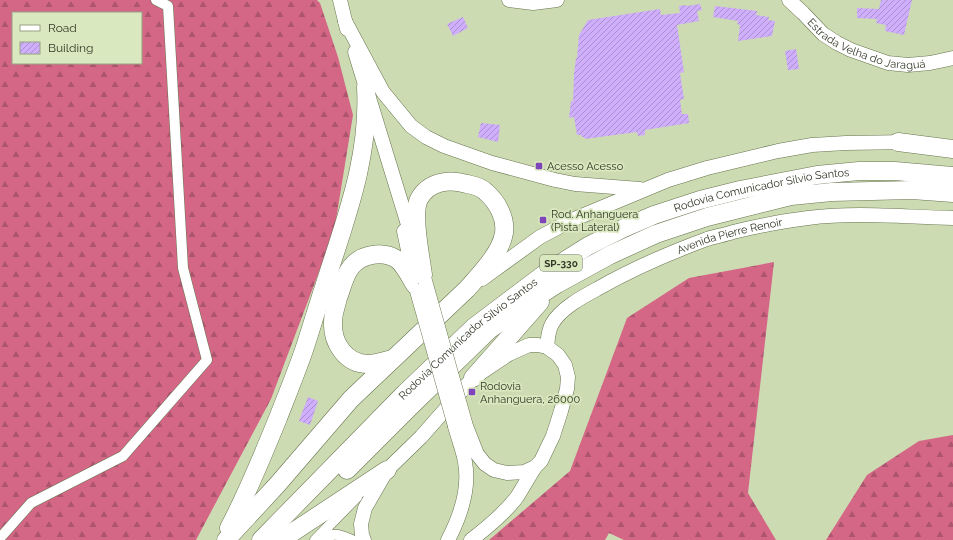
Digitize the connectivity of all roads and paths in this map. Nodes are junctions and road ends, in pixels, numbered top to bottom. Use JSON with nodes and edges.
{"nodes":[{"id":1,"x":156,"y":0,"type":"edge"},
{"id":2,"x":340,"y":0,"type":"edge"},
{"id":3,"x":509,"y":0,"type":"edge"},
{"id":4,"x":557,"y":0,"type":"edge"},
{"id":5,"x":789,"y":0,"type":"edge"},
{"id":6,"x":345,"y":21,"type":"junction"},
{"id":7,"x":953,"y":58,"type":"edge"},
{"id":8,"x":366,"y":87,"type":"junction"},
{"id":9,"x":898,"y":142,"type":"junction"},
{"id":10,"x":953,"y":143,"type":"edge"},
{"id":11,"x":953,"y":149,"type":"edge"},
{"id":12,"x":953,"y":176,"type":"edge"},
{"id":13,"x":643,"y":189,"type":"junction"},
{"id":14,"x":953,"y":193,"type":"edge"},
{"id":15,"x":953,"y":218,"type":"edge"},
{"id":16,"x":420,"y":283,"type":"junction"},
{"id":17,"x":557,"y":284,"type":"junction"},
{"id":18,"x":467,"y":289,"type":"junction"},
{"id":19,"x":547,"y":347,"type":"junction"},
{"id":20,"x":393,"y":358,"type":"junction"},
{"id":21,"x":473,"y":378,"type":"junction"},
{"id":22,"x":460,"y":426,"type":"junction"},
{"id":23,"x":535,"y":467,"type":"junction"},
{"id":24,"x":380,"y":475,"type":"junction"},
{"id":25,"x":0,"y":538,"type":"edge"},
{"id":26,"x":222,"y":540,"type":"edge"},
{"id":27,"x":226,"y":540,"type":"edge"},
{"id":28,"x":261,"y":540,"type":"edge"},
{"id":29,"x":278,"y":540,"type":"edge"},
{"id":30,"x":281,"y":540,"type":"edge"},
{"id":31,"x":316,"y":540,"type":"edge"},
{"id":32,"x":352,"y":540,"type":"edge"},
{"id":33,"x":364,"y":540,"type":"edge"},
{"id":34,"x":448,"y":540,"type":"edge"},
{"id":35,"x":471,"y":540,"type":"edge"}],
"edges":[{"from":1,"to":25,"type":"street"},
{"from":2,"to":6,"type":"main road"},
{"from":3,"to":4,"type":"main road"},
{"from":5,"to":7,"type":"main road","name":"Estrada Velha do Jaraguá"},
{"from":6,"to":8,"type":"main road"},
{"from":6,"to":13,"type":"main road"},
{"from":8,"to":16,"type":"main road"},
{"from":8,"to":26,"type":"highway"},
{"from":9,"to":10,"type":"main road"},
{"from":9,"to":11,"type":"highway"},
{"from":9,"to":13,"type":"main road"},
{"from":12,"to":28,"type":"highway","name":"Rodovia Comunicador Silvio Santos","number":"SP-330"},
{"from":13,"to":18,"type":"main road"},
{"from":14,"to":17,"type":"highway","name":"Rodovia Comunicador Silvio Santos","number":"SP-330"},
{"from":15,"to":19,"type":"main road","name":"Avenida Pierre Renoir"},
{"from":16,"to":18,"type":"highway"},
{"from":16,"to":20,"type":"highway"},
{"from":16,"to":22,"type":"main road","bridge":true},
{"from":17,"to":21,"type":"highway"},
{"from":17,"to":29,"type":"highway","name":"Rodovia Comunicador Silvio Santos","number":"SP-330"},
{"from":18,"to":20,"type":"highway"},
{"from":19,"to":21,"type":"main road"},
{"from":19,"to":23,"type":"main road"},
{"from":20,"to":27,"type":"highway"},
{"from":21,"to":24,"type":"main road"},
{"from":22,"to":23,"type":"main road"},
{"from":22,"to":34,"type":"main road"},
{"from":23,"to":35,"type":"main road"},
{"from":24,"to":30,"type":"highway"},
{"from":24,"to":31,"type":"street"},
{"from":24,"to":33,"type":"main road"},
{"from":31,"to":32,"type":"street"}]}
